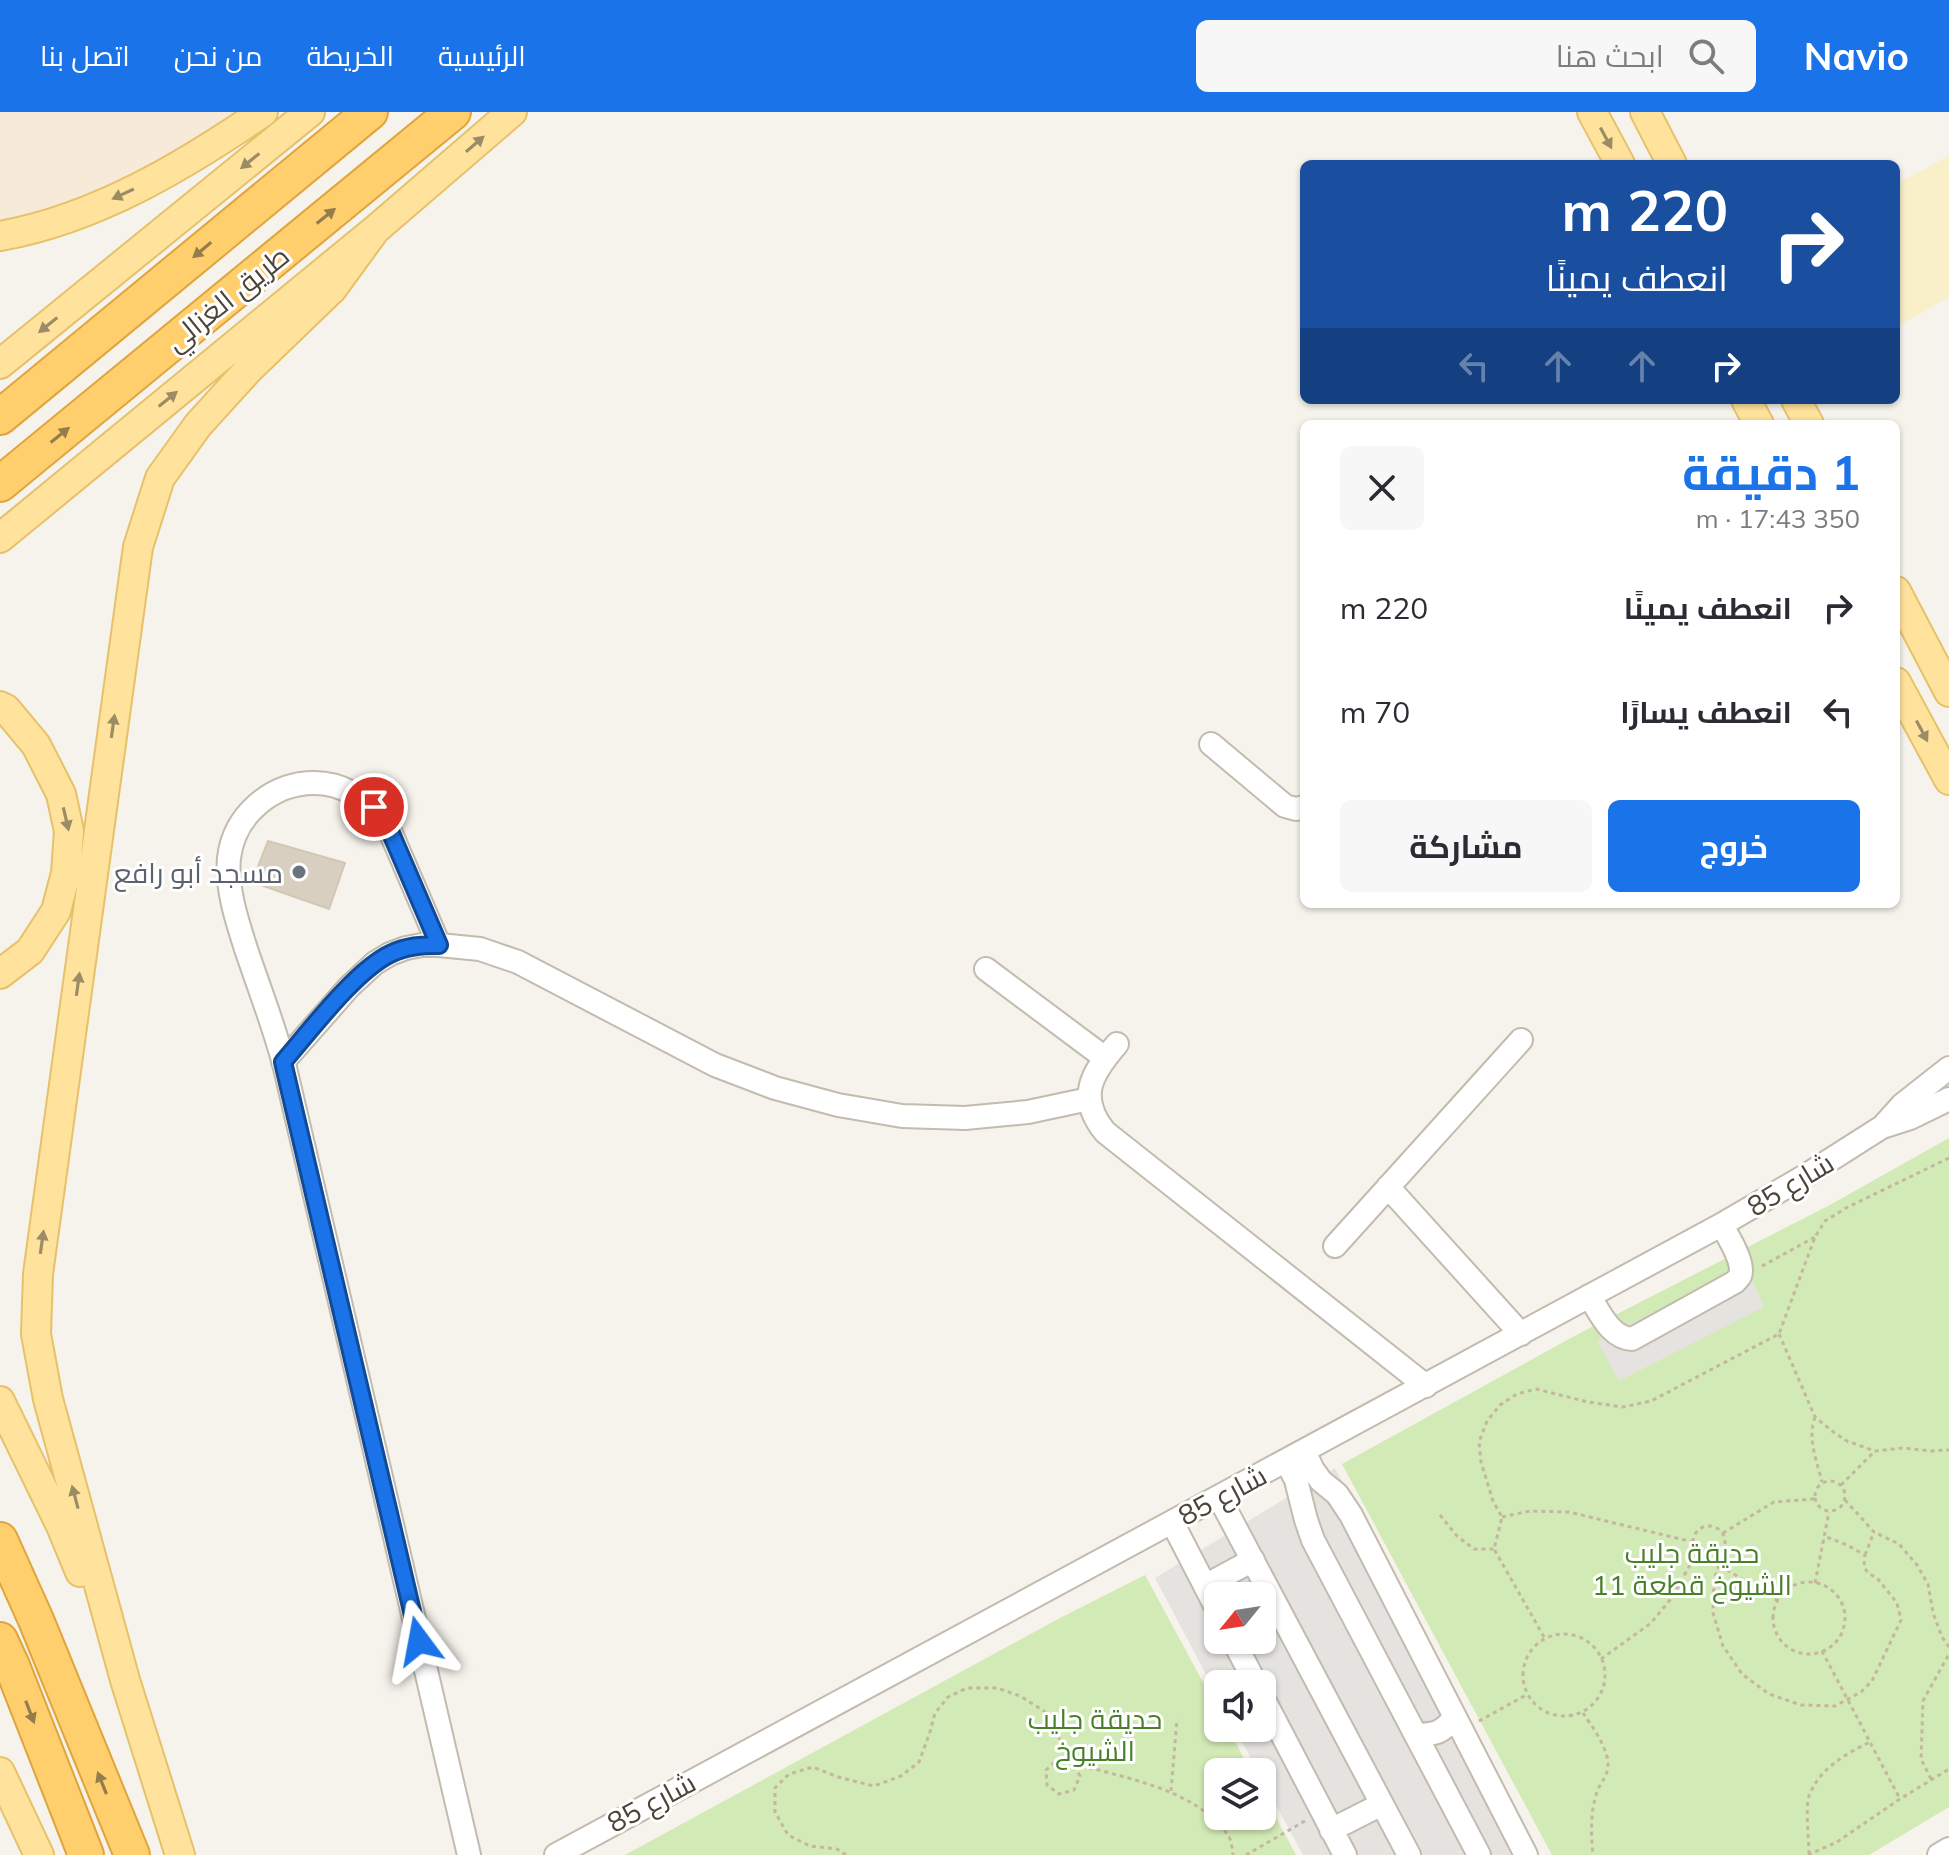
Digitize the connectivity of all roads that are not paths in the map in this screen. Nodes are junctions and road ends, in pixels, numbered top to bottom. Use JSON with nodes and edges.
{"nodes":[{"id":1,"x":263,"y":112,"type":"edge"},
{"id":2,"x":310,"y":112,"type":"edge"},
{"id":3,"x":339,"y":112,"type":"edge"},
{"id":4,"x":370,"y":112,"type":"edge"},
{"id":5,"x":453,"y":112,"type":"edge"},
{"id":6,"x":512,"y":112,"type":"edge"},
{"id":7,"x":1592,"y":112,"type":"edge"},
{"id":8,"x":1645,"y":112,"type":"edge"},
{"id":9,"x":1618,"y":160,"type":"edge"},
{"id":10,"x":1670,"y":160,"type":"edge"},
{"id":11,"x":246,"y":214,"type":"junction"},
{"id":12,"x":375,"y":230,"type":"junction"},
{"id":13,"x":0,"y":236,"type":"edge"},
{"id":14,"x":0,"y":364,"type":"edge"},
{"id":15,"x":0,"y":417,"type":"edge"},
{"id":16,"x":0,"y":484,"type":"edge"},
{"id":17,"x":0,"y":538,"type":"edge"},
{"id":18,"x":1900,"y":599,"type":"edge"},
{"id":19,"x":1900,"y":632,"type":"edge"},
{"id":20,"x":1900,"y":689,"type":"edge"},
{"id":21,"x":1949,"y":692,"type":"edge"},
{"id":22,"x":1949,"y":700,"type":"edge"},
{"id":23,"x":0,"y":706,"type":"edge"},
{"id":24,"x":1211,"y":744,"type":"dead end"},
{"id":25,"x":1949,"y":780,"type":"edge"},
{"id":26,"x":1300,"y":808,"type":"edge"},
{"id":27,"x":439,"y":945,"type":"junction"},
{"id":28,"x":986,"y":969,"type":"dead end"},
{"id":29,"x":0,"y":974,"type":"edge"},
{"id":30,"x":1521,"y":1040,"type":"dead end"},
{"id":31,"x":283,"y":1062,"type":"junction"},
{"id":32,"x":1949,"y":1068,"type":"edge"},
{"id":33,"x":1089,"y":1099,"type":"junction"},
{"id":34,"x":1949,"y":1099,"type":"edge"},
{"id":35,"x":1882,"y":1127,"type":"junction"},
{"id":36,"x":1388,"y":1187,"type":"junction"},
{"id":37,"x":1721,"y":1225,"type":"junction"},
{"id":38,"x":1335,"y":1246,"type":"dead end"},
{"id":39,"x":1589,"y":1296,"type":"junction"},
{"id":40,"x":1521,"y":1334,"type":"junction"},
{"id":41,"x":1426,"y":1386,"type":"junction"},
{"id":42,"x":0,"y":1401,"type":"edge"},
{"id":43,"x":1295,"y":1456,"type":"junction"},
{"id":44,"x":1333,"y":1491,"type":"junction"},
{"id":45,"x":1219,"y":1497,"type":"junction"},
{"id":46,"x":1303,"y":1507,"type":"junction"},
{"id":47,"x":1172,"y":1522,"type":"junction"},
{"id":48,"x":0,"y":1540,"type":"edge"},
{"id":49,"x":1253,"y":1560,"type":"junction"},
{"id":50,"x":1212,"y":1582,"type":"edge"},
{"id":51,"x":1204,"y":1584,"type":"edge"},
{"id":52,"x":0,"y":1640,"type":"edge"},
{"id":53,"x":125,"y":1680,"type":"junction"},
{"id":54,"x":1455,"y":1718,"type":"junction"},
{"id":55,"x":1276,"y":1723,"type":"edge"},
{"id":56,"x":1416,"y":1735,"type":"junction"},
{"id":57,"x":1470,"y":1747,"type":"junction"},
{"id":58,"x":1434,"y":1769,"type":"junction"},
{"id":59,"x":0,"y":1772,"type":"edge"},
{"id":60,"x":0,"y":1780,"type":"edge"},
{"id":61,"x":1382,"y":1804,"type":"junction"},
{"id":62,"x":1331,"y":1830,"type":"junction"},
{"id":63,"x":35,"y":1846,"type":"edge"},
{"id":64,"x":1949,"y":1849,"type":"edge"},
{"id":65,"x":86,"y":1855,"type":"edge"},
{"id":66,"x":132,"y":1855,"type":"edge"},
{"id":67,"x":180,"y":1855,"type":"edge"},
{"id":68,"x":469,"y":1855,"type":"edge"},
{"id":69,"x":556,"y":1855,"type":"edge"},
{"id":70,"x":1345,"y":1855,"type":"edge"},
{"id":71,"x":1409,"y":1855,"type":"edge"},
{"id":72,"x":1479,"y":1855,"type":"edge"},
{"id":73,"x":1526,"y":1855,"type":"edge"},
{"id":74,"x":1939,"y":1855,"type":"edge"}],
"edges":[{"from":1,"to":13,"type":"main road","one_way":true},
{"from":2,"to":14,"type":"main road","one_way":true},
{"from":3,"to":11,"type":"highway"},
{"from":4,"to":11,"type":"highway","name":"طريق الغزالي"},
{"from":16,"to":5,"type":"highway","name":"طريق الغزالي","one_way":true},
{"from":12,"to":6,"type":"main road","one_way":true},
{"from":7,"to":9,"type":"main road","one_way":true},
{"from":8,"to":10,"type":"main road"},
{"from":11,"to":15,"type":"highway","name":"طريق الغزالي","one_way":true},
{"from":17,"to":12,"type":"main road","one_way":true},
{"from":53,"to":12,"type":"main road","one_way":true},
{"from":18,"to":21,"type":"main road"},
{"from":19,"to":22,"type":"main road"},
{"from":20,"to":25,"type":"main road","one_way":true},
{"from":23,"to":29,"type":"main road","one_way":true},
{"from":24,"to":26,"type":"street"},
{"from":27,"to":31,"type":"street"},
{"from":27,"to":31,"type":"street"},
{"from":27,"to":33,"type":"street"},
{"from":28,"to":33,"type":"street"},
{"from":30,"to":36,"type":"street"},
{"from":31,"to":68,"type":"street"},
{"from":32,"to":35,"type":"street","name":"شارع 85"},
{"from":33,"to":41,"type":"street"},
{"from":34,"to":35,"type":"street","name":"شارع 85"},
{"from":35,"to":37,"type":"street","name":"شارع 85"},
{"from":36,"to":38,"type":"street"},
{"from":36,"to":40,"type":"street"},
{"from":37,"to":39,"type":"street","name":"شارع 85"},
{"from":37,"to":39,"type":"street"},
{"from":39,"to":40,"type":"street","name":"شارع 85"},
{"from":40,"to":41,"type":"street","name":"شارع 85"},
{"from":41,"to":43,"type":"street","name":"شارع 85"},
{"from":42,"to":53,"type":"main road"},
{"from":43,"to":44,"type":"street"},
{"from":43,"to":45,"type":"street","name":"شارع 85"},
{"from":43,"to":46,"type":"street"},
{"from":44,"to":46,"type":"street"},
{"from":44,"to":54,"type":"street"},
{"from":45,"to":47,"type":"street","name":"شارع 85"},
{"from":45,"to":49,"type":"street"},
{"from":46,"to":56,"type":"street"},
{"from":47,"to":51,"type":"street"},
{"from":47,"to":69,"type":"street","name":"شارع 85"},
{"from":66,"to":48,"type":"highway","one_way":true},
{"from":49,"to":50,"type":"street"},
{"from":49,"to":61,"type":"street"},
{"from":52,"to":65,"type":"highway","one_way":true},
{"from":53,"to":67,"type":"main road"},
{"from":54,"to":56,"type":"street"},
{"from":54,"to":57,"type":"street"},
{"from":55,"to":62,"type":"street"},
{"from":56,"to":58,"type":"street"},
{"from":57,"to":58,"type":"street"},
{"from":57,"to":73,"type":"street"},
{"from":58,"to":72,"type":"street"},
{"from":59,"to":63,"type":"main road"},
{"from":60,"to":63,"type":"main road"},
{"from":61,"to":62,"type":"street"},
{"from":61,"to":71,"type":"street"},
{"from":62,"to":70,"type":"street"},
{"from":64,"to":74,"type":"street"}]}
